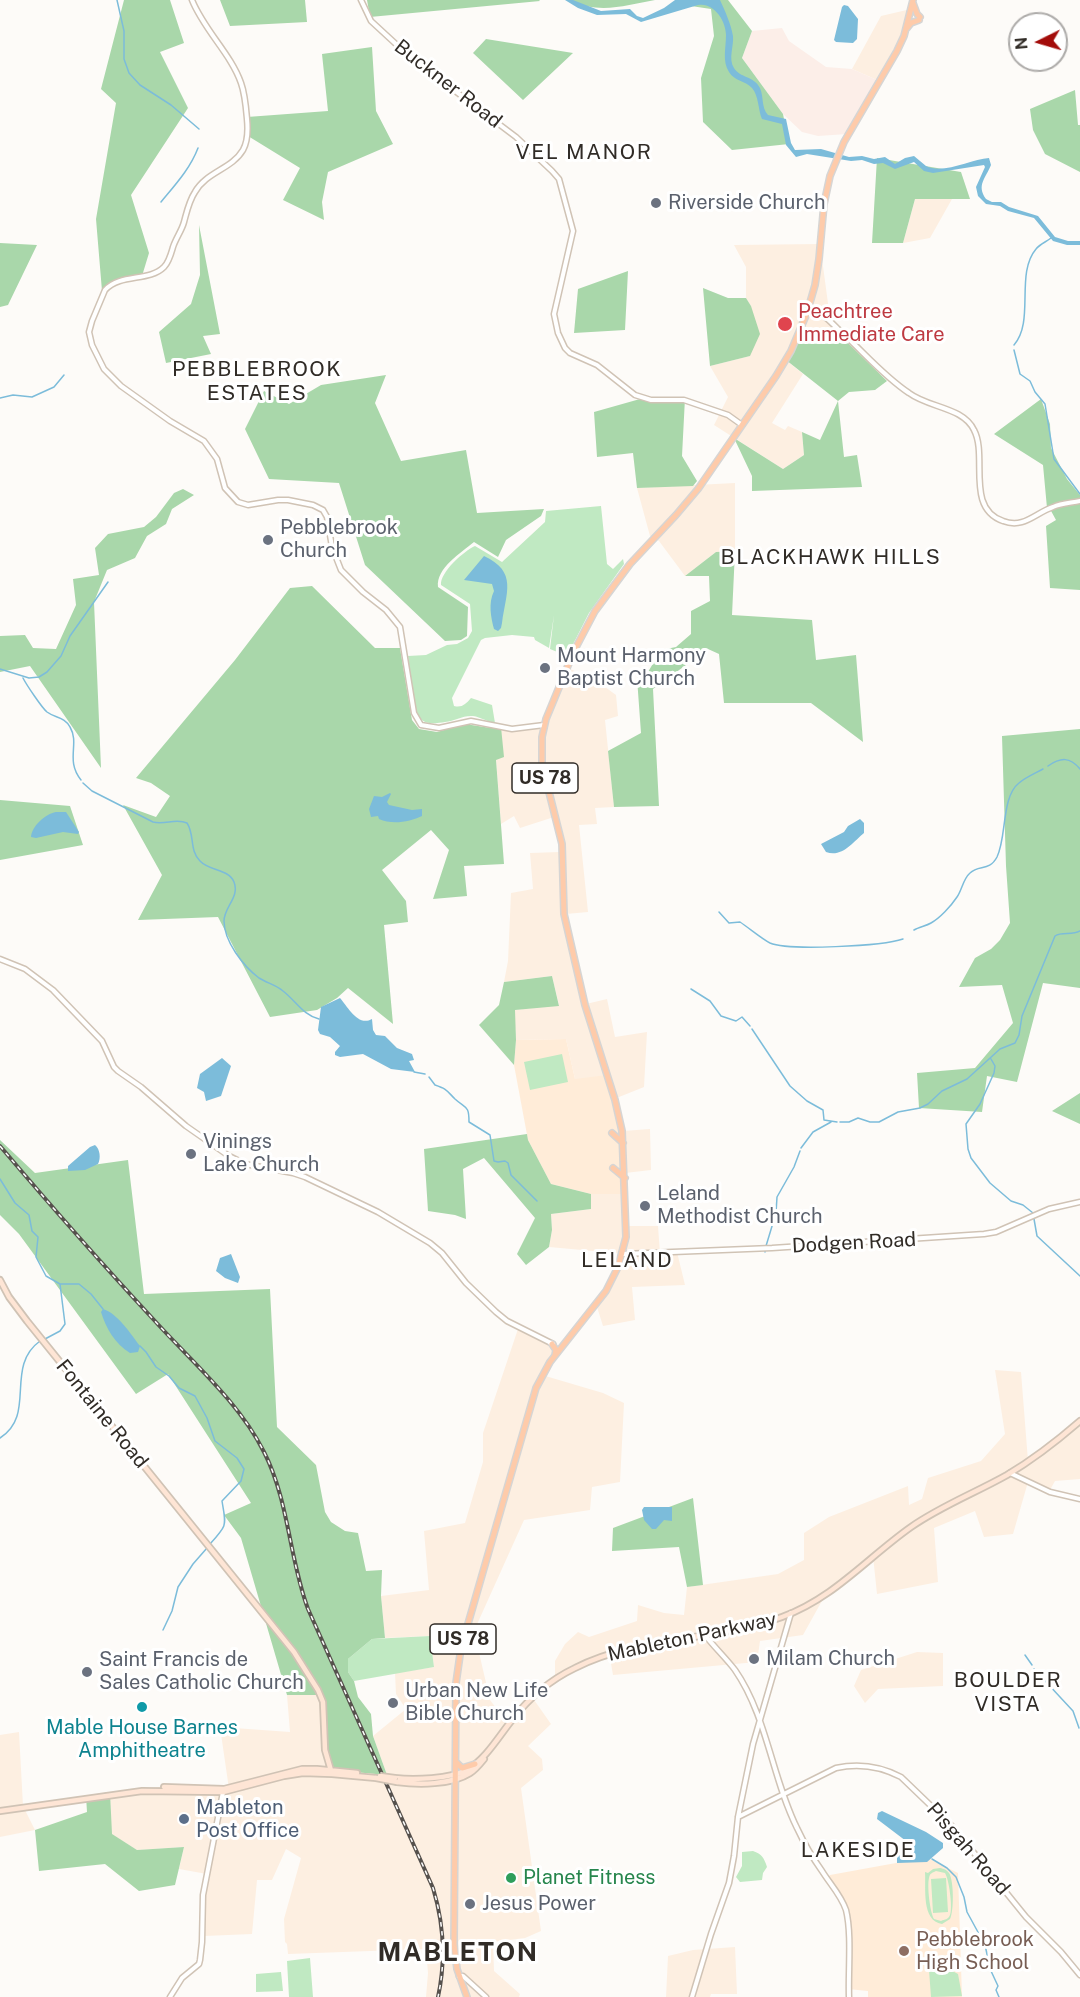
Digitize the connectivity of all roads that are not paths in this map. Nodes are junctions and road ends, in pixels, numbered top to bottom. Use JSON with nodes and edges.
{"nodes":[{"id":1,"x":192,"y":0,"type":"edge"},
{"id":2,"x":361,"y":0,"type":"edge"},
{"id":3,"x":913,"y":1,"type":"edge"},
{"id":4,"x":906,"y":29,"type":"junction"},
{"id":5,"x":808,"y":308,"type":"junction"},
{"id":6,"x":742,"y":425,"type":"junction"},
{"id":7,"x":1080,"y":501,"type":"edge"},
{"id":8,"x":544,"y":725,"type":"junction"},
{"id":9,"x":0,"y":959,"type":"edge"},
{"id":10,"x":612,"y":1133,"type":"dead end"},
{"id":11,"x":623,"y":1143,"type":"junction"},
{"id":12,"x":613,"y":1168,"type":"dead end"},
{"id":13,"x":625,"y":1178,"type":"junction"},
{"id":14,"x":1080,"y":1202,"type":"edge"},
{"id":15,"x":623,"y":1254,"type":"junction"},
{"id":16,"x":0,"y":1280,"type":"edge"},
{"id":17,"x":552,"y":1344,"type":"junction"},
{"id":18,"x":560,"y":1348,"type":"junction"},
{"id":19,"x":555,"y":1355,"type":"junction"},
{"id":20,"x":1080,"y":1421,"type":"edge"},
{"id":21,"x":1010,"y":1473,"type":"junction"},
{"id":22,"x":1080,"y":1499,"type":"edge"},
{"id":23,"x":791,"y":1613,"type":"junction"},
{"id":24,"x":704,"y":1635,"type":"junction"},
{"id":25,"x":760,"y":1721,"type":"junction"},
{"id":26,"x":493,"y":1744,"type":"junction"},
{"id":27,"x":455,"y":1761,"type":"junction"},
{"id":28,"x":475,"y":1764,"type":"junction"},
{"id":29,"x":332,"y":1772,"type":"junction"},
{"id":30,"x":455,"y":1777,"type":"junction"},
{"id":31,"x":223,"y":1792,"type":"junction"},
{"id":32,"x":783,"y":1794,"type":"junction"},
{"id":33,"x":0,"y":1810,"type":"edge"},
{"id":34,"x":738,"y":1817,"type":"junction"},
{"id":35,"x":1080,"y":1975,"type":"edge"},
{"id":36,"x":458,"y":1976,"type":"junction"},
{"id":37,"x":170,"y":1997,"type":"edge"},
{"id":38,"x":466,"y":1997,"type":"edge"},
{"id":39,"x":486,"y":1997,"type":"edge"},
{"id":40,"x":692,"y":1997,"type":"edge"},
{"id":41,"x":849,"y":1997,"type":"edge"}],
"edges":[{"from":1,"to":8,"type":"street"},
{"from":2,"to":6,"type":"street","name":"Buckner Road"},
{"from":3,"to":4,"type":"main road","number":"US 78"},
{"from":3,"to":4,"type":"main road"},
{"from":4,"to":5,"type":"main road","number":"US 78"},
{"from":5,"to":6,"type":"main road","number":"US 78"},
{"from":5,"to":7,"type":"street"},
{"from":6,"to":8,"type":"main road","number":"US 78"},
{"from":8,"to":11,"type":"main road","number":"US 78"},
{"from":9,"to":17,"type":"street"},
{"from":10,"to":11,"type":"main road"},
{"from":11,"to":13,"type":"main road","number":"US 78"},
{"from":12,"to":13,"type":"main road"},
{"from":13,"to":15,"type":"main road","number":"US 78"},
{"from":14,"to":15,"type":"street","name":"Dodgen Road"},
{"from":15,"to":18,"type":"main road","number":"US 78"},
{"from":16,"to":29,"type":"main road","name":"Fontaine Road"},
{"from":17,"to":18,"type":"street"},
{"from":17,"to":19,"type":"main road"},
{"from":18,"to":19,"type":"main road","number":"US 78"},
{"from":19,"to":27,"type":"main road","number":"US 78"},
{"from":20,"to":21,"type":"main road","name":"Mableton Parkway"},
{"from":21,"to":22,"type":"street"},
{"from":21,"to":23,"type":"main road","name":"Mableton Parkway"},
{"from":23,"to":24,"type":"main road","name":"Mableton Parkway"},
{"from":23,"to":25,"type":"street"},
{"from":24,"to":25,"type":"street"},
{"from":24,"to":26,"type":"main road","name":"Mableton Parkway"},
{"from":25,"to":32,"type":"street"},
{"from":25,"to":34,"type":"street"},
{"from":26,"to":28,"type":"main road","name":"Mableton Parkway"},
{"from":26,"to":30,"type":"main road","name":"Mableton Parkway"},
{"from":27,"to":28,"type":"main road"},
{"from":27,"to":30,"type":"main road","number":"US 78"},
{"from":28,"to":30,"type":"main road","name":"Mableton Parkway"},
{"from":29,"to":30,"type":"main road","bridge":true},
{"from":29,"to":31,"type":"main road"},
{"from":29,"to":33,"type":"main road"},
{"from":30,"to":36,"type":"main road","number":"US 78"},
{"from":31,"to":33,"type":"main road"},
{"from":31,"to":37,"type":"street"},
{"from":32,"to":34,"type":"street","name":"Pisgah Road"},
{"from":32,"to":35,"type":"street","name":"Pisgah Road"},
{"from":32,"to":41,"type":"street"},
{"from":34,"to":40,"type":"street"},
{"from":36,"to":38,"type":"main road","number":"US 78"},
{"from":36,"to":39,"type":"street"}]}
